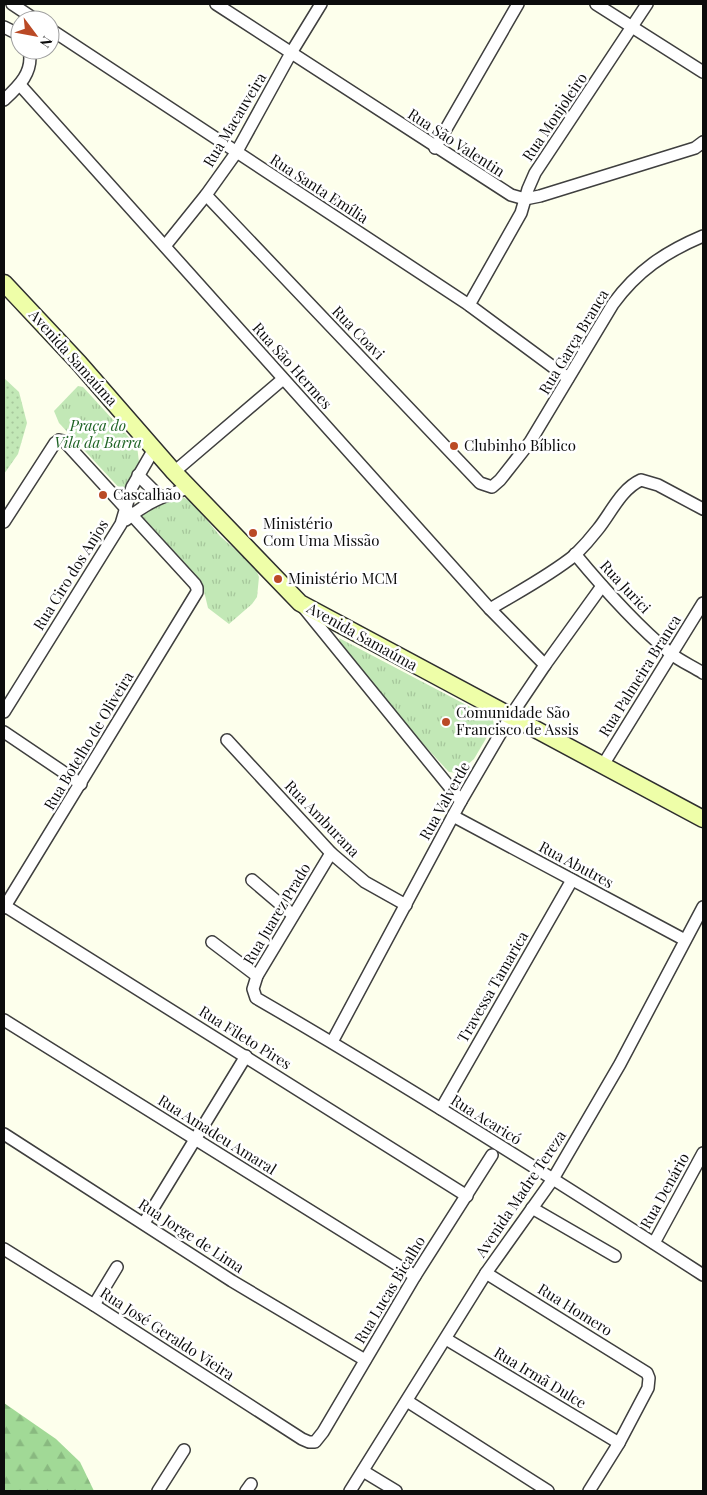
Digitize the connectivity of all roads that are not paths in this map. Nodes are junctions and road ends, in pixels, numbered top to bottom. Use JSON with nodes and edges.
{"nodes":[{"id":1,"x":216,"y":4,"type":"edge"},
{"id":2,"x":321,"y":4,"type":"edge"},
{"id":3,"x":518,"y":4,"type":"edge"},
{"id":4,"x":596,"y":4,"type":"edge"},
{"id":5,"x":647,"y":4,"type":"edge"},
{"id":6,"x":633,"y":27,"type":"junction"},
{"id":7,"x":60,"y":36,"type":"edge"},
{"id":8,"x":291,"y":53,"type":"junction"},
{"id":9,"x":32,"y":60,"type":"edge"},
{"id":10,"x":703,"y":72,"type":"edge"},
{"id":11,"x":20,"y":85,"type":"junction"},
{"id":12,"x":4,"y":100,"type":"edge"},
{"id":13,"x":703,"y":142,"type":"edge"},
{"id":14,"x":435,"y":148,"type":"junction"},
{"id":15,"x":236,"y":153,"type":"junction"},
{"id":16,"x":206,"y":195,"type":"junction"},
{"id":17,"x":525,"y":199,"type":"junction"},
{"id":18,"x":703,"y":236,"type":"edge"},
{"id":19,"x":165,"y":246,"type":"junction"},
{"id":20,"x":4,"y":283,"type":"edge"},
{"id":21,"x":469,"y":305,"type":"junction"},
{"id":22,"x":568,"y":378,"type":"junction"},
{"id":23,"x":283,"y":379,"type":"junction"},
{"id":24,"x":154,"y":449,"type":"junction"},
{"id":25,"x":174,"y":472,"type":"junction"},
{"id":26,"x":138,"y":474,"type":"junction"},
{"id":27,"x":492,"y":487,"type":"joint"},
{"id":28,"x":189,"y":488,"type":"junction"},
{"id":29,"x":160,"y":497,"type":"junction"},
{"id":30,"x":703,"y":509,"type":"edge"},
{"id":31,"x":128,"y":512,"type":"junction"},
{"id":32,"x":4,"y":522,"type":"edge"},
{"id":33,"x":575,"y":554,"type":"junction"},
{"id":34,"x":602,"y":586,"type":"junction"},
{"id":35,"x":300,"y":603,"type":"junction"},
{"id":36,"x":703,"y":603,"type":"edge"},
{"id":37,"x":490,"y":609,"type":"junction"},
{"id":38,"x":671,"y":653,"type":"junction"},
{"id":39,"x":545,"y":665,"type":"junction"},
{"id":40,"x":703,"y":673,"type":"edge"},
{"id":41,"x":4,"y":712,"type":"edge"},
{"id":42,"x":510,"y":717,"type":"junction"},
{"id":43,"x":4,"y":732,"type":"edge"},
{"id":44,"x":227,"y":740,"type":"dead end"},
{"id":45,"x":603,"y":765,"type":"junction"},
{"id":46,"x":81,"y":784,"type":"junction"},
{"id":47,"x":460,"y":801,"type":"junction"},
{"id":48,"x":453,"y":816,"type":"junction"},
{"id":49,"x":703,"y":819,"type":"edge"},
{"id":50,"x":331,"y":853,"type":"junction"},
{"id":51,"x":252,"y":880,"type":"dead end"},
{"id":52,"x":572,"y":880,"type":"junction"},
{"id":53,"x":406,"y":905,"type":"junction"},
{"id":54,"x":703,"y":906,"type":"edge"},
{"id":55,"x":5,"y":907,"type":"edge"},
{"id":56,"x":293,"y":915,"type":"junction"},
{"id":57,"x":685,"y":940,"type":"junction"},
{"id":58,"x":212,"y":942,"type":"dead end"},
{"id":59,"x":257,"y":976,"type":"junction"},
{"id":60,"x":253,"y":992,"type":"joint"},
{"id":61,"x":4,"y":1020,"type":"edge"},
{"id":62,"x":332,"y":1042,"type":"junction"},
{"id":63,"x":246,"y":1056,"type":"junction"},
{"id":64,"x":441,"y":1109,"type":"junction"},
{"id":65,"x":4,"y":1134,"type":"edge"},
{"id":66,"x":195,"y":1139,"type":"junction"},
{"id":67,"x":703,"y":1153,"type":"edge"},
{"id":68,"x":492,"y":1155,"type":"dead end"},
{"id":69,"x":553,"y":1179,"type":"junction"},
{"id":70,"x":467,"y":1196,"type":"junction"},
{"id":71,"x":532,"y":1208,"type":"junction"},
{"id":72,"x":144,"y":1224,"type":"junction"},
{"id":73,"x":654,"y":1243,"type":"junction"},
{"id":74,"x":4,"y":1249,"type":"edge"},
{"id":75,"x":615,"y":1256,"type":"dead end"},
{"id":76,"x":117,"y":1267,"type":"dead end"},
{"id":77,"x":486,"y":1273,"type":"junction"},
{"id":78,"x":703,"y":1275,"type":"edge"},
{"id":79,"x":415,"y":1276,"type":"junction"},
{"id":80,"x":94,"y":1304,"type":"junction"},
{"id":81,"x":446,"y":1339,"type":"junction"},
{"id":82,"x":365,"y":1360,"type":"junction"},
{"id":83,"x":407,"y":1401,"type":"junction"},
{"id":84,"x":314,"y":1442,"type":"joint"},
{"id":85,"x":619,"y":1442,"type":"junction"},
{"id":86,"x":184,"y":1450,"type":"dead end"},
{"id":87,"x":363,"y":1471,"type":"junction"},
{"id":88,"x":158,"y":1491,"type":"edge"},
{"id":89,"x":350,"y":1491,"type":"edge"},
{"id":90,"x":396,"y":1491,"type":"edge"},
{"id":91,"x":548,"y":1491,"type":"edge"},
{"id":92,"x":589,"y":1491,"type":"edge"}],
"edges":[{"from":1,"to":8,"type":"street","name":"Rua São Valentin"},
{"from":2,"to":8,"type":"street","name":"Rua Macauveira"},
{"from":3,"to":14,"type":"street"},
{"from":4,"to":6,"type":"street"},
{"from":5,"to":6,"type":"street","name":"Rua Monjoleiro"},
{"from":6,"to":10,"type":"street"},
{"from":6,"to":17,"type":"street","name":"Rua Monjoleiro"},
{"from":7,"to":15,"type":"street","name":"Rua Santa Emília"},
{"from":8,"to":14,"type":"street","name":"Rua São Valentin"},
{"from":8,"to":15,"type":"street","name":"Rua Macauveira"},
{"from":9,"to":11,"type":"street"},
{"from":11,"to":12,"type":"street"},
{"from":11,"to":19,"type":"street","name":"Rua São Hermes"},
{"from":13,"to":17,"type":"street"},
{"from":14,"to":17,"type":"street","name":"Rua São Valentin"},
{"from":15,"to":16,"type":"street","name":"Rua Macauveira"},
{"from":15,"to":21,"type":"street","name":"Rua Santa Emília"},
{"from":16,"to":19,"type":"street","name":"Rua Macauveira"},
{"from":16,"to":27,"type":"street","name":"Rua Coavi"},
{"from":17,"to":21,"type":"street","name":"Rua Monjoleiro"},
{"from":18,"to":22,"type":"street","name":"Rua Garça Branca"},
{"from":19,"to":23,"type":"street","name":"Rua São Hermes"},
{"from":20,"to":24,"type":"street","name":"Avenida Samaúma"},
{"from":21,"to":22,"type":"street","name":"Rua Santa Emília"},
{"from":22,"to":27,"type":"street","name":"Rua Garça Branca"},
{"from":23,"to":25,"type":"street"},
{"from":23,"to":37,"type":"street","name":"Rua São Hermes"},
{"from":24,"to":25,"type":"street","name":"Avenida Samaúma"},
{"from":24,"to":26,"type":"street","name":"Rua Ciro dos Anjos"},
{"from":25,"to":28,"type":"street","name":"Avenida Samaúma"},
{"from":26,"to":29,"type":"street"},
{"from":26,"to":31,"type":"street","name":"Rua Ciro dos Anjos"},
{"from":28,"to":29,"type":"street","name":"Rua Ciro dos Anjos"},
{"from":28,"to":35,"type":"street","name":"Avenida Samaúma"},
{"from":29,"to":31,"type":"street","name":"Rua Ciro dos Anjos"},
{"from":30,"to":33,"type":"street"},
{"from":31,"to":32,"type":"street"},
{"from":31,"to":41,"type":"street","name":"Rua Ciro dos Anjos"},
{"from":31,"to":46,"type":"street","name":"Rua Botelho de Oliveira"},
{"from":33,"to":34,"type":"street","name":"Rua Jurici"},
{"from":33,"to":37,"type":"street"},
{"from":34,"to":38,"type":"street","name":"Rua Jurici"},
{"from":34,"to":39,"type":"street","name":"Rua Valverde"},
{"from":35,"to":42,"type":"street","name":"Avenida Samaúma"},
{"from":35,"to":47,"type":"street"},
{"from":36,"to":38,"type":"street","name":"Rua Palmeira Branca"},
{"from":37,"to":39,"type":"street","name":"Rua São Hermes"},
{"from":38,"to":40,"type":"street","name":"Rua Jurici"},
{"from":38,"to":45,"type":"street","name":"Rua Palmeira Branca"},
{"from":39,"to":42,"type":"street","name":"Rua Valverde"},
{"from":42,"to":45,"type":"street","name":"Avenida Samaúma"},
{"from":42,"to":47,"type":"street","name":"Rua Valverde"},
{"from":43,"to":46,"type":"street"},
{"from":44,"to":50,"type":"street","name":"Rua Amburana"},
{"from":45,"to":49,"type":"street","name":"Avenida Samaúma"},
{"from":46,"to":55,"type":"street","name":"Rua Botelho de Oliveira"},
{"from":47,"to":48,"type":"street","name":"Rua Valverde"},
{"from":48,"to":52,"type":"street","name":"Rua Abutres"},
{"from":48,"to":53,"type":"street","name":"Rua Valverde"},
{"from":50,"to":53,"type":"street","name":"Rua Amburana"},
{"from":50,"to":56,"type":"street","name":"Rua Juarez Prado"},
{"from":51,"to":56,"type":"street"},
{"from":52,"to":57,"type":"street","name":"Rua Abutres"},
{"from":52,"to":64,"type":"street","name":"Travessa Tamarica"},
{"from":53,"to":62,"type":"street","name":"Rua Valverde"},
{"from":54,"to":57,"type":"street","name":"Avenida Madre Tereza"},
{"from":55,"to":63,"type":"street","name":"Rua Fileto Pires"},
{"from":56,"to":59,"type":"street","name":"Rua Juarez Prado"},
{"from":57,"to":69,"type":"street","name":"Avenida Madre Tereza"},
{"from":58,"to":59,"type":"street"},
{"from":59,"to":60,"type":"street","name":"Rua Juarez Prado"},
{"from":60,"to":62,"type":"street","name":"Rua Acaricó"},
{"from":61,"to":66,"type":"street","name":"Rua Amadeu Amaral"},
{"from":62,"to":64,"type":"street","name":"Rua Acaricó"},
{"from":63,"to":66,"type":"street"},
{"from":63,"to":70,"type":"street","name":"Rua Fileto Pires"},
{"from":64,"to":69,"type":"street","name":"Rua Acaricó"},
{"from":65,"to":72,"type":"street","name":"Rua Jorge de Lima"},
{"from":66,"to":72,"type":"street"},
{"from":66,"to":79,"type":"street","name":"Rua Amadeu Amaral"},
{"from":67,"to":73,"type":"street","name":"Rua Denário"},
{"from":68,"to":70,"type":"street","name":"Rua Lucas Bicalho"},
{"from":69,"to":71,"type":"street","name":"Avenida Madre Tereza"},
{"from":69,"to":73,"type":"street","name":"Rua Acaricó"},
{"from":70,"to":79,"type":"street","name":"Rua Lucas Bicalho"},
{"from":71,"to":75,"type":"street"},
{"from":71,"to":77,"type":"street","name":"Avenida Madre Tereza"},
{"from":72,"to":82,"type":"street","name":"Rua Jorge de Lima"},
{"from":73,"to":78,"type":"street","name":"Rua Acaricó"},
{"from":74,"to":80,"type":"street","name":"Rua José Geraldo Vieira"},
{"from":76,"to":80,"type":"street"},
{"from":77,"to":81,"type":"street","name":"Avenida Madre Tereza"},
{"from":77,"to":85,"type":"street","name":"Rua Homero"},
{"from":79,"to":82,"type":"street","name":"Rua Lucas Bicalho"},
{"from":80,"to":84,"type":"street","name":"Rua José Geraldo Vieira"},
{"from":81,"to":83,"type":"street","name":"Avenida Madre Tereza"},
{"from":81,"to":85,"type":"street","name":"Rua Irmã Dulce"},
{"from":82,"to":84,"type":"street","name":"Rua Lucas Bicalho"},
{"from":83,"to":87,"type":"street","name":"Avenida Madre Tereza"},
{"from":83,"to":91,"type":"street"},
{"from":85,"to":92,"type":"street"},
{"from":86,"to":88,"type":"street"},
{"from":87,"to":89,"type":"street","name":"Avenida Madre Tereza"},
{"from":87,"to":90,"type":"street"}]}
